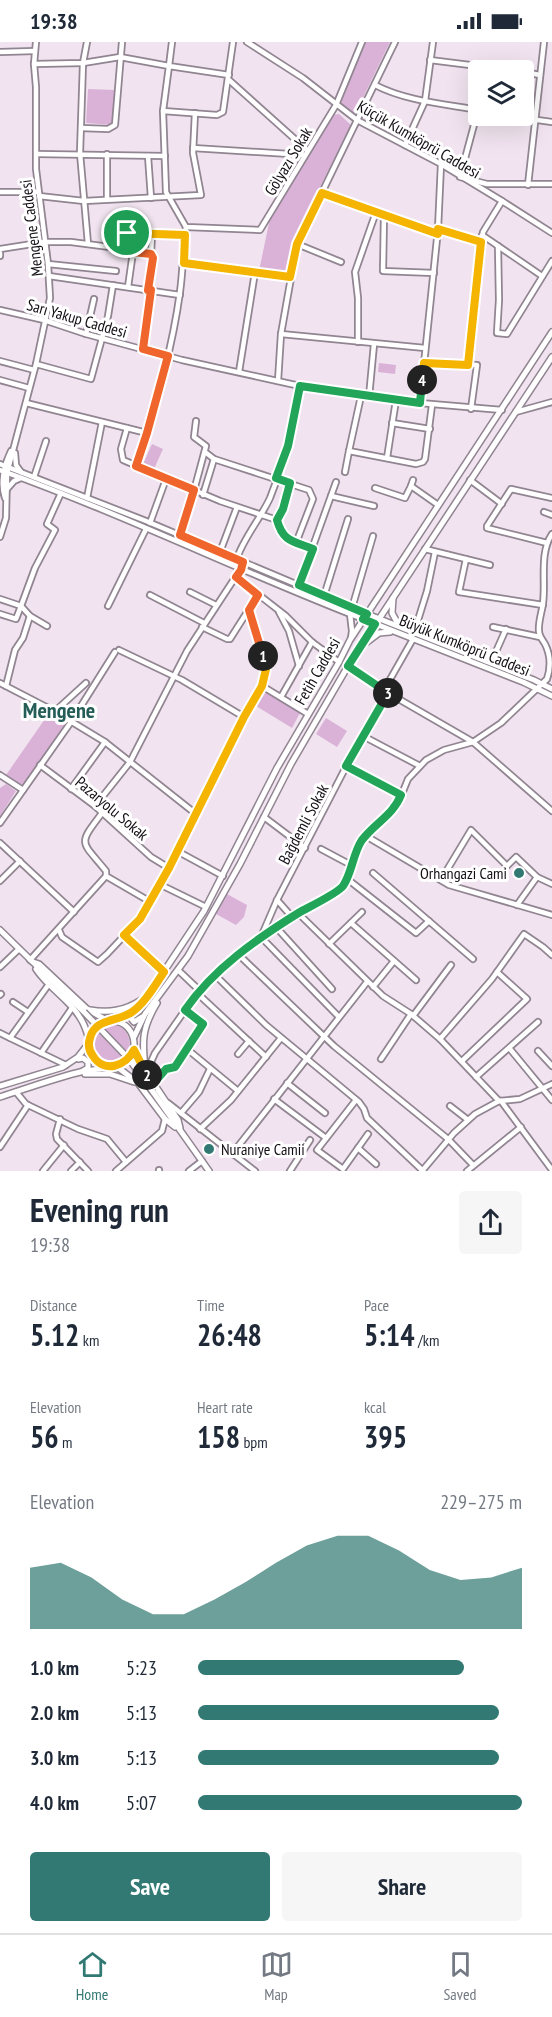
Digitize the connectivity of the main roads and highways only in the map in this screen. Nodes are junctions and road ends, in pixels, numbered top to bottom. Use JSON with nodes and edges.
{"nodes":[{"id":1,"x":552,"y":332,"type":"edge"},
{"id":2,"x":552,"y":357,"type":"edge"},
{"id":3,"x":393,"y":597,"type":"junction"},
{"id":4,"x":365,"y":616,"type":"junction"},
{"id":5,"x":377,"y":621,"type":"junction"},
{"id":6,"x":399,"y":630,"type":"junction"},
{"id":7,"x":414,"y":636,"type":"junction"},
{"id":8,"x":361,"y":647,"type":"junction"},
{"id":9,"x":541,"y":687,"type":"junction"},
{"id":10,"x":552,"y":689,"type":"edge"},
{"id":11,"x":552,"y":696,"type":"edge"},
{"id":12,"x":0,"y":930,"type":"edge"},
{"id":13,"x":31,"y":961,"type":"junction"},
{"id":14,"x":162,"y":991,"type":"junction"},
{"id":15,"x":147,"y":995,"type":"junction"},
{"id":16,"x":85,"y":1010,"type":"junction"},
{"id":17,"x":132,"y":1012,"type":"junction"},
{"id":18,"x":145,"y":1014,"type":"junction"},
{"id":19,"x":111,"y":1021,"type":"junction"},
{"id":20,"x":134,"y":1036,"type":"junction"},
{"id":21,"x":89,"y":1042,"type":"junction"},
{"id":22,"x":134,"y":1050,"type":"junction"},
{"id":23,"x":75,"y":1060,"type":"junction"},
{"id":24,"x":113,"y":1066,"type":"junction"},
{"id":25,"x":82,"y":1072,"type":"junction"},
{"id":26,"x":146,"y":1073,"type":"junction"},
{"id":27,"x":75,"y":1074,"type":"junction"},
{"id":28,"x":138,"y":1083,"type":"junction"},
{"id":29,"x":0,"y":1086,"type":"edge"},
{"id":30,"x":0,"y":1097,"type":"edge"},
{"id":31,"x":182,"y":1133,"type":"junction"},
{"id":32,"x":209,"y":1171,"type":"edge"}],
"edges":[{"from":1,"to":4,"type":"main road","name":"Fetih Caddesi"},
{"from":2,"to":3,"type":"main road","name":"Fetih Caddesi"},
{"from":3,"to":5,"type":"main road","name":"Fetih Caddesi"},
{"from":3,"to":6,"type":"main road"},
{"from":4,"to":5,"type":"main road","name":"Büyük Kumköprü Caddesi"},
{"from":4,"to":15,"type":"main road","name":"Fetih Caddesi"},
{"from":5,"to":6,"type":"main road","name":"Büyük Kumköprü Caddesi"},
{"from":5,"to":8,"type":"main road","name":"Fetih Caddesi"},
{"from":6,"to":7,"type":"main road","name":"Büyük Kumköprü Caddesi"},
{"from":6,"to":8,"type":"main road"},
{"from":7,"to":9,"type":"main road","name":"Büyük Kumköprü Caddesi"},
{"from":7,"to":9,"type":"main road","name":"Büyük Kumköprü Caddesi"},
{"from":8,"to":14,"type":"main road","name":"Fetih Caddesi"},
{"from":9,"to":10,"type":"main road","name":"Büyük Kumköprü Caddesi"},
{"from":9,"to":11,"type":"main road","name":"Büyük Kumköprü Caddesi"},
{"from":12,"to":13,"type":"main road"},
{"from":13,"to":16,"type":"main road"},
{"from":13,"to":21,"type":"main road"},
{"from":14,"to":18,"type":"main road","name":"Fetih Caddesi"},
{"from":14,"to":26,"type":"main road"},
{"from":15,"to":16,"type":"main road"},
{"from":15,"to":17,"type":"main road","name":"Fetih Caddesi"},
{"from":16,"to":19,"type":"main road"},
{"from":16,"to":31,"type":"main road","bridge":true},
{"from":17,"to":18,"type":"main road"},
{"from":17,"to":19,"type":"main road","name":"Fetih Caddesi"},
{"from":18,"to":20,"type":"main road","name":"Fetih Caddesi"},
{"from":19,"to":20,"type":"main road"},
{"from":19,"to":21,"type":"main road"},
{"from":20,"to":22,"type":"main road"},
{"from":21,"to":23,"type":"main road"},
{"from":21,"to":24,"type":"main road"},
{"from":22,"to":24,"type":"main road"},
{"from":22,"to":26,"type":"main road"},
{"from":23,"to":25,"type":"main road"},
{"from":23,"to":29,"type":"main road"},
{"from":24,"to":25,"type":"main road"},
{"from":24,"to":28,"type":"main road"},
{"from":25,"to":27,"type":"main road"},
{"from":26,"to":31,"type":"main road"},
{"from":27,"to":28,"type":"main road"},
{"from":27,"to":30,"type":"main road"},
{"from":28,"to":31,"type":"main road"},
{"from":31,"to":32,"type":"main road"}]}
